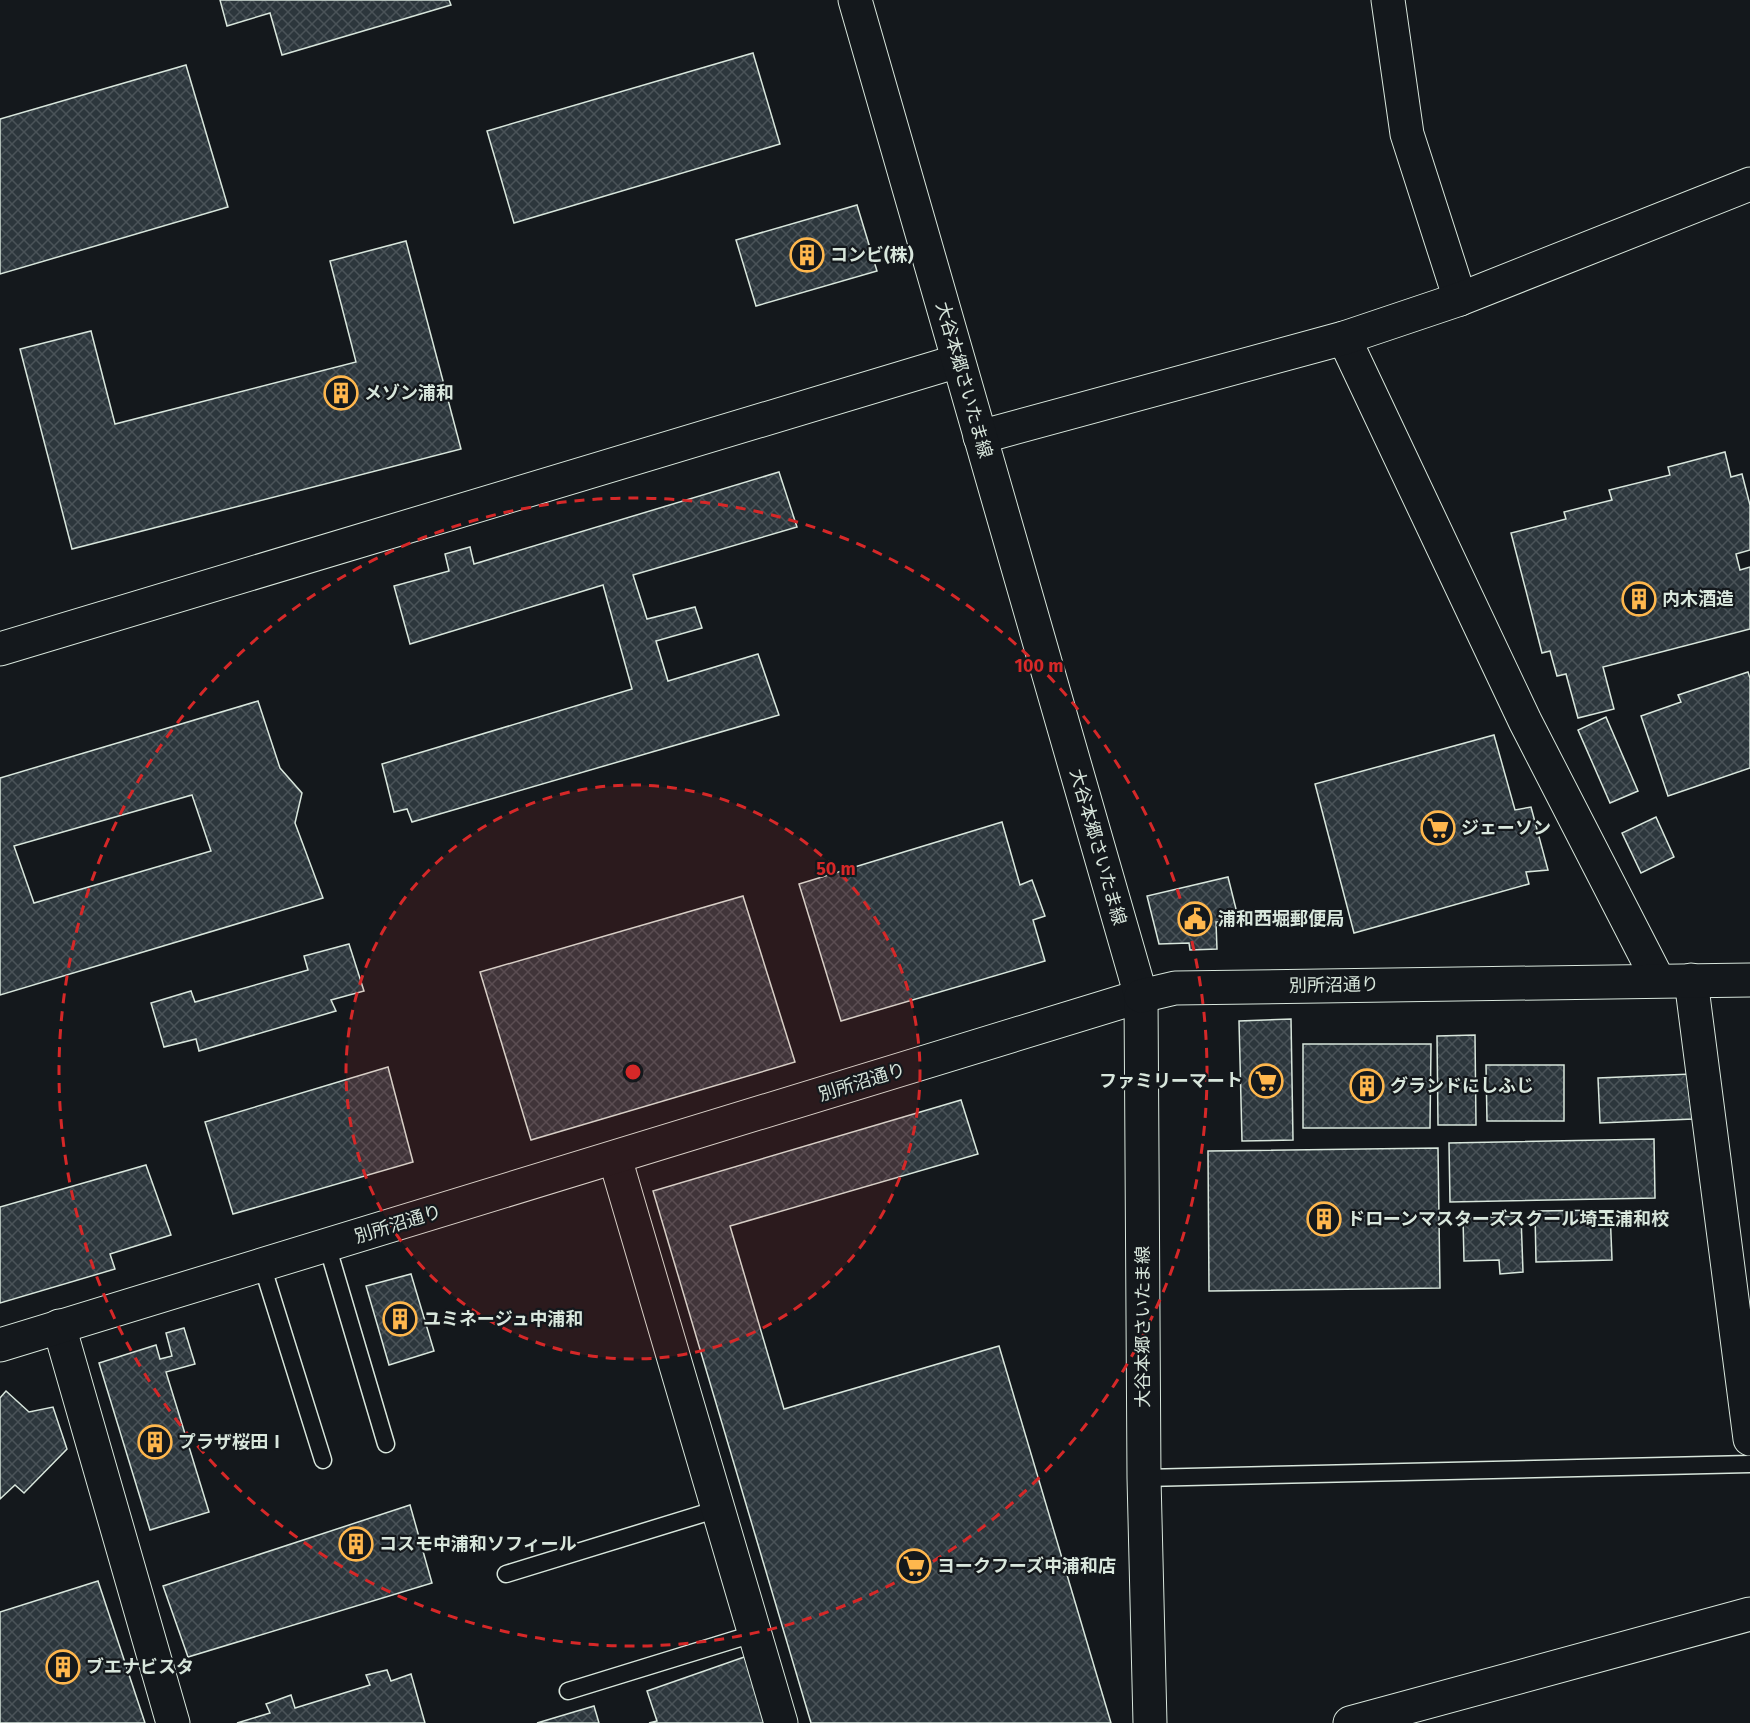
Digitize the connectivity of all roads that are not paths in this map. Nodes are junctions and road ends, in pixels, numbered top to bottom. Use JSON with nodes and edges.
{"nodes":[{"id":1,"x":855,"y":0,"type":"edge"},
{"id":2,"x":1388,"y":0,"type":"edge"},
{"id":3,"x":1750,"y":184,"type":"edge"},
{"id":4,"x":1460,"y":299,"type":"junction"},
{"id":5,"x":1344,"y":338,"type":"junction"},
{"id":6,"x":958,"y":361,"type":"junction"},
{"id":7,"x":980,"y":437,"type":"junction"},
{"id":8,"x":0,"y":648,"type":"edge"},
{"id":9,"x":1658,"y":980,"type":"junction"},
{"id":10,"x":1691,"y":980,"type":"junction"},
{"id":11,"x":1750,"y":980,"type":"edge"},
{"id":12,"x":1141,"y":996,"type":"junction"},
{"id":13,"x":615,"y":1158,"type":"junction"},
{"id":14,"x":327,"y":1245,"type":"junction"},
{"id":15,"x":262,"y":1265,"type":"junction"},
{"id":16,"x":59,"y":1326,"type":"junction"},
{"id":17,"x":0,"y":1345,"type":"edge"},
{"id":18,"x":1750,"y":1439,"type":"edge"},
{"id":19,"x":386,"y":1444,"type":"dead end"},
{"id":20,"x":323,"y":1460,"type":"dead end"},
{"id":21,"x":1750,"y":1464,"type":"edge"},
{"id":22,"x":1144,"y":1478,"type":"junction"},
{"id":23,"x":718,"y":1509,"type":"junction"},
{"id":24,"x":506,"y":1574,"type":"dead end"},
{"id":25,"x":1750,"y":1614,"type":"edge"},
{"id":26,"x":753,"y":1634,"type":"junction"},
{"id":27,"x":568,"y":1692,"type":"dead end"},
{"id":28,"x":173,"y":1723,"type":"edge"},
{"id":29,"x":781,"y":1723,"type":"edge"},
{"id":30,"x":1150,"y":1723,"type":"edge"},
{"id":31,"x":1350,"y":1723,"type":"edge"}],
"edges":[{"from":1,"to":6,"type":"street","name":"大谷本郷さいたま線"},
{"from":2,"to":4,"type":"street"},
{"from":3,"to":4,"type":"street"},
{"from":4,"to":5,"type":"street"},
{"from":5,"to":7,"type":"street"},
{"from":5,"to":9,"type":"street"},
{"from":6,"to":7,"type":"street","name":"大谷本郷さいたま線"},
{"from":6,"to":8,"type":"street"},
{"from":7,"to":12,"type":"street","name":"大谷本郷さいたま線"},
{"from":9,"to":10,"type":"street","name":"別所沼通り"},
{"from":9,"to":12,"type":"street","name":"別所沼通り"},
{"from":10,"to":11,"type":"street","name":"別所沼通り"},
{"from":10,"to":18,"type":"street"},
{"from":12,"to":13,"type":"street","name":"別所沼通り"},
{"from":12,"to":22,"type":"street","name":"大谷本郷さいたま線"},
{"from":13,"to":14,"type":"street","name":"別所沼通り"},
{"from":13,"to":23,"type":"street"},
{"from":14,"to":15,"type":"street","name":"別所沼通り"},
{"from":14,"to":19,"type":"lane"},
{"from":15,"to":16,"type":"street","name":"別所沼通り"},
{"from":15,"to":20,"type":"lane"},
{"from":16,"to":17,"type":"street","name":"別所沼通り"},
{"from":16,"to":28,"type":"street"},
{"from":21,"to":22,"type":"lane"},
{"from":22,"to":30,"type":"street","name":"大谷本郷さいたま線"},
{"from":23,"to":24,"type":"lane"},
{"from":23,"to":26,"type":"street"},
{"from":25,"to":31,"type":"street"},
{"from":26,"to":27,"type":"lane"},
{"from":26,"to":29,"type":"street"}]}
